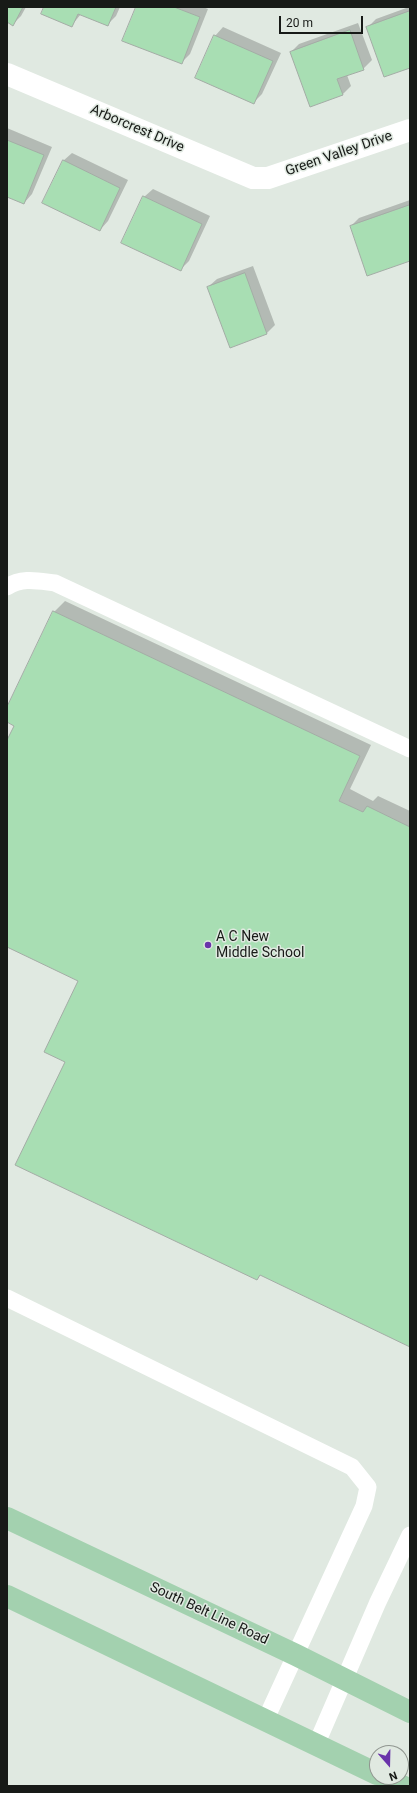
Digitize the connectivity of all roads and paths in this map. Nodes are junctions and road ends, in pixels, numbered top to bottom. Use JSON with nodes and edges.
{"nodes":[{"id":1,"x":7,"y":74,"type":"edge"},
{"id":2,"x":410,"y":130,"type":"edge"},
{"id":3,"x":268,"y":178,"type":"joint"},
{"id":4,"x":7,"y":587,"type":"edge"},
{"id":5,"x":410,"y":749,"type":"edge"},
{"id":6,"x":7,"y":1298,"type":"edge"},
{"id":7,"x":7,"y":1518,"type":"edge"},
{"id":8,"x":410,"y":1535,"type":"edge"},
{"id":9,"x":7,"y":1596,"type":"edge"},
{"id":10,"x":296,"y":1655,"type":"junction"},
{"id":11,"x":345,"y":1679,"type":"junction"},
{"id":12,"x":410,"y":1712,"type":"edge"},
{"id":13,"x":265,"y":1721,"type":"junction"},
{"id":14,"x":316,"y":1745,"type":"junction"},
{"id":15,"x":369,"y":1770,"type":"edge"}],
"edges":[{"from":1,"to":3,"type":"street","name":"Arborcrest Drive"},
{"from":2,"to":3,"type":"street","name":"Green Valley Drive"},
{"from":4,"to":5,"type":"lane"},
{"from":6,"to":10,"type":"lane"},
{"from":7,"to":10,"type":"main road","name":"South Belt Line Road"},
{"from":8,"to":11,"type":"lane"},
{"from":9,"to":13,"type":"main road"},
{"from":10,"to":11,"type":"main road","name":"South Belt Line Road"},
{"from":10,"to":13,"type":"lane"},
{"from":11,"to":12,"type":"main road","name":"South Belt Line Road"},
{"from":11,"to":14,"type":"lane"},
{"from":13,"to":14,"type":"main road"},
{"from":14,"to":15,"type":"main road"}]}
